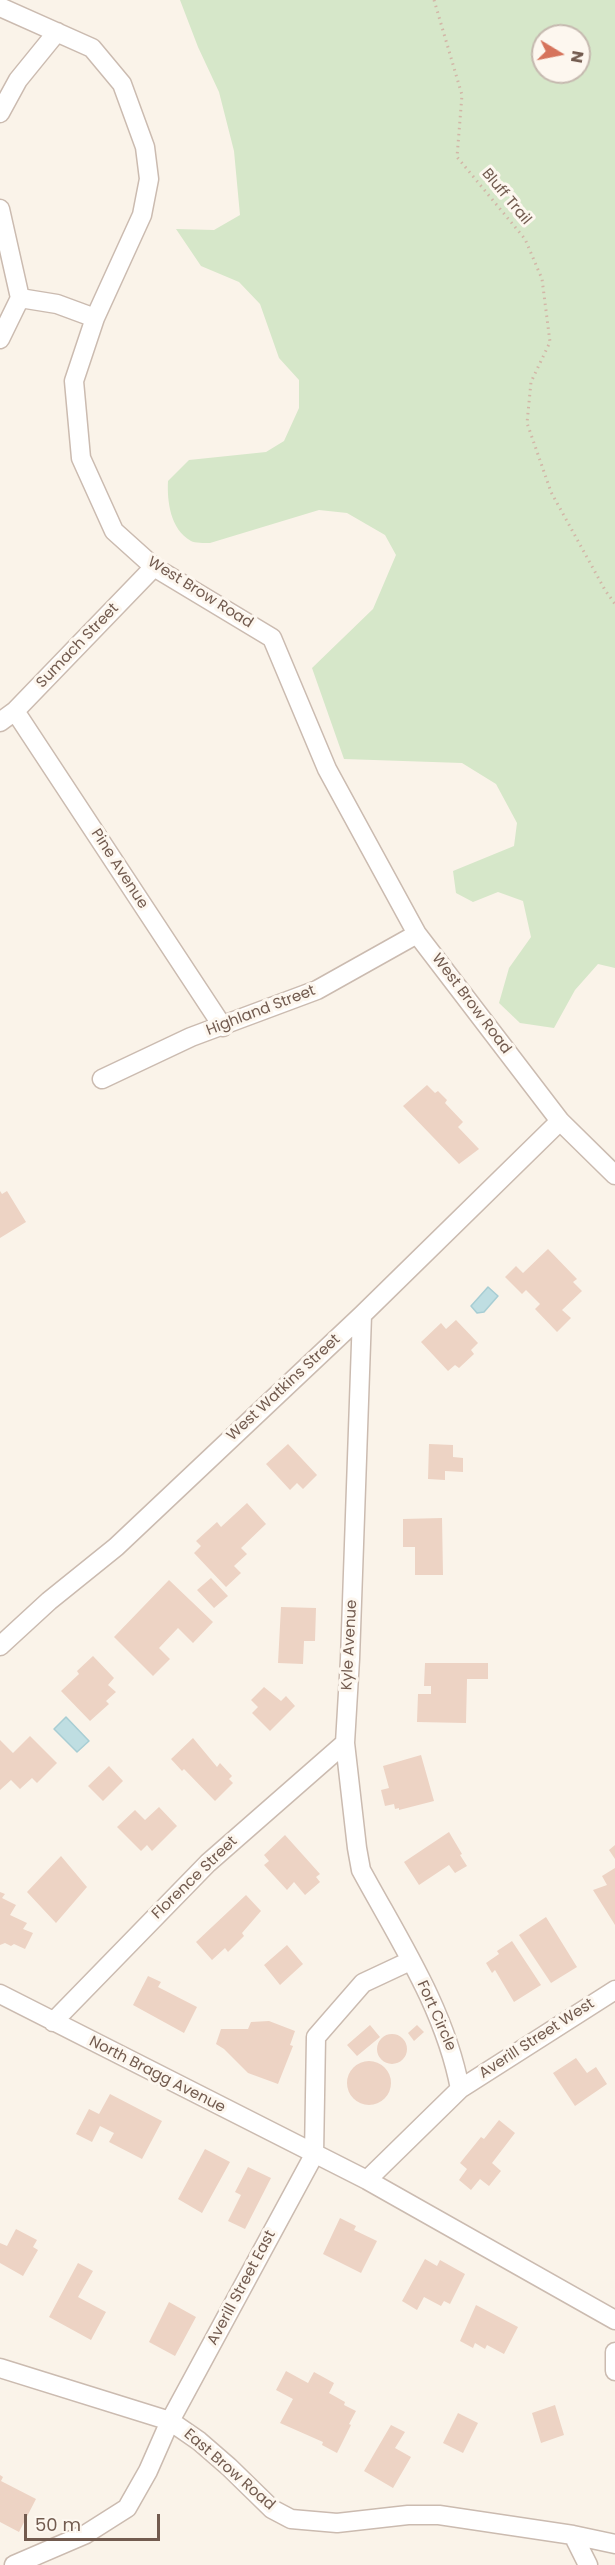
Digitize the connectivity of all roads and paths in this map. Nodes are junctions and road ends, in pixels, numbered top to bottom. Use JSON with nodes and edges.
{"nodes":[{"id":1,"x":434,"y":0,"type":"edge"},
{"id":2,"x":0,"y":7,"type":"edge"},
{"id":3,"x":57,"y":32,"type":"junction"},
{"id":4,"x":0,"y":113,"type":"edge"},
{"id":5,"x":0,"y":209,"type":"edge"},
{"id":6,"x":20,"y":298,"type":"junction"},
{"id":7,"x":95,"y":318,"type":"junction"},
{"id":8,"x":0,"y":339,"type":"edge"},
{"id":9,"x":154,"y":567,"type":"junction"},
{"id":10,"x":615,"y":604,"type":"edge"},
{"id":11,"x":8,"y":717,"type":"edge"},
{"id":12,"x":417,"y":934,"type":"junction"},
{"id":13,"x":223,"y":1027,"type":"junction"},
{"id":14,"x":102,"y":1079,"type":"dead end"},
{"id":15,"x":560,"y":1121,"type":"junction"},
{"id":16,"x":615,"y":1175,"type":"edge"},
{"id":17,"x":362,"y":1315,"type":"junction"},
{"id":18,"x":0,"y":1646,"type":"edge"},
{"id":19,"x":345,"y":1743,"type":"junction"},
{"id":20,"x":410,"y":1961,"type":"junction"},
{"id":21,"x":615,"y":1990,"type":"edge"},
{"id":22,"x":0,"y":1994,"type":"edge"},
{"id":23,"x":53,"y":2022,"type":"junction"},
{"id":24,"x":460,"y":2089,"type":"junction"},
{"id":25,"x":314,"y":2155,"type":"junction"},
{"id":26,"x":367,"y":2180,"type":"junction"},
{"id":27,"x":615,"y":2320,"type":"edge"},
{"id":28,"x":615,"y":2352,"type":"edge"},
{"id":29,"x":0,"y":2368,"type":"edge"},
{"id":30,"x":615,"y":2371,"type":"edge"},
{"id":31,"x":170,"y":2421,"type":"junction"},
{"id":32,"x":573,"y":2535,"type":"junction"},
{"id":33,"x":615,"y":2544,"type":"edge"},
{"id":34,"x":14,"y":2565,"type":"edge"},
{"id":35,"x":588,"y":2565,"type":"edge"}],
"edges":[{"from":1,"to":10,"type":"path","name":"Bluff Trail"},
{"from":2,"to":3,"type":"street","name":"West Brow Road"},
{"from":3,"to":4,"type":"street"},
{"from":3,"to":7,"type":"street","name":"West Brow Road"},
{"from":5,"to":6,"type":"street"},
{"from":6,"to":7,"type":"street"},
{"from":6,"to":8,"type":"street"},
{"from":7,"to":9,"type":"street","name":"West Brow Road"},
{"from":9,"to":11,"type":"street","name":"Sumach Street"},
{"from":9,"to":12,"type":"street","name":"West Brow Road"},
{"from":11,"to":13,"type":"street","name":"Pine Avenue"},
{"from":12,"to":13,"type":"street","name":"Highland Street"},
{"from":12,"to":15,"type":"street","name":"West Brow Road"},
{"from":13,"to":14,"type":"street","name":"Highland Street"},
{"from":15,"to":16,"type":"street","name":"West Brow Road"},
{"from":15,"to":17,"type":"street","name":"West Watkins Street"},
{"from":17,"to":18,"type":"street","name":"West Watkins Street"},
{"from":17,"to":19,"type":"street","name":"Kyle Avenue"},
{"from":19,"to":20,"type":"street","name":"Kyle Avenue"},
{"from":19,"to":23,"type":"street","name":"Florence Street"},
{"from":20,"to":24,"type":"street","name":"Fort Circle"},
{"from":20,"to":25,"type":"street"},
{"from":21,"to":24,"type":"street","name":"Averill Street West"},
{"from":22,"to":23,"type":"street","name":"North Bragg Avenue"},
{"from":23,"to":25,"type":"street","name":"North Bragg Avenue"},
{"from":24,"to":26,"type":"street"},
{"from":25,"to":26,"type":"street"},
{"from":25,"to":31,"type":"street","name":"Averill Street East"},
{"from":26,"to":27,"type":"street"},
{"from":28,"to":30,"type":"street"},
{"from":29,"to":31,"type":"street","name":"East Brow Road"},
{"from":31,"to":32,"type":"street","name":"East Brow Road"},
{"from":31,"to":34,"type":"street","name":"Averill Street East"},
{"from":32,"to":33,"type":"street","name":"East Brow Road"},
{"from":32,"to":35,"type":"street"}]}
